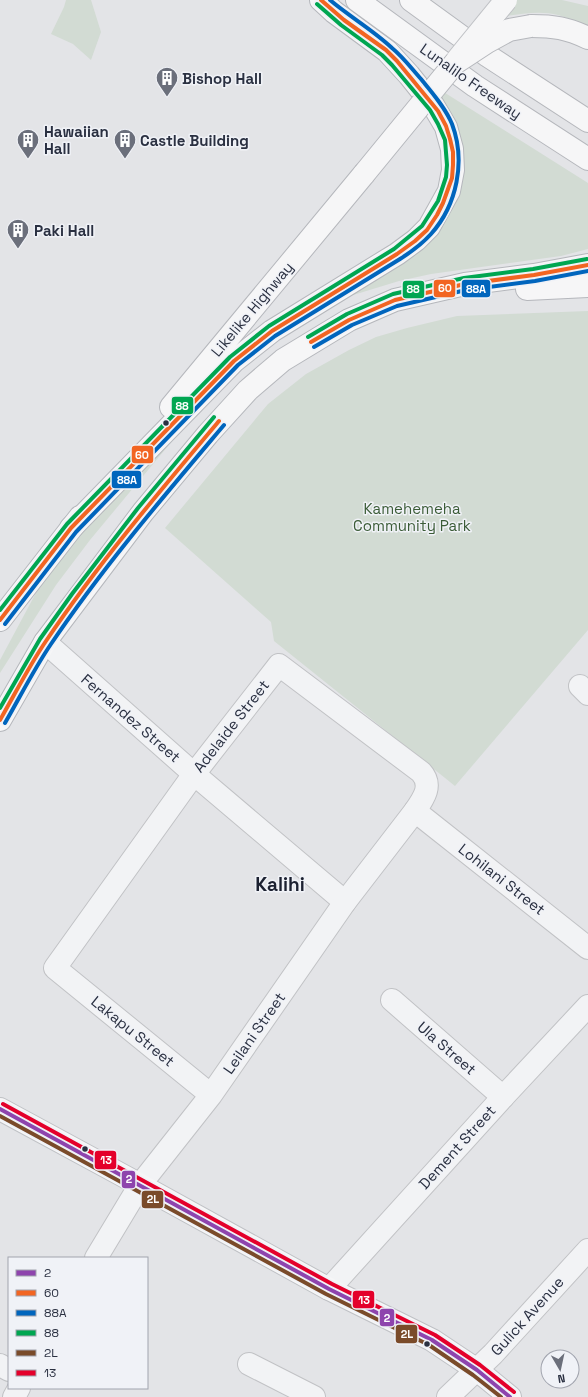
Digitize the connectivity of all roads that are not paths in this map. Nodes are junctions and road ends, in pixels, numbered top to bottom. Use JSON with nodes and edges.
{"nodes":[{"id":1,"x":321,"y":0,"type":"edge"},
{"id":2,"x":357,"y":0,"type":"edge"},
{"id":3,"x":411,"y":0,"type":"edge"},
{"id":4,"x":506,"y":0,"type":"edge"},
{"id":5,"x":588,"y":38,"type":"edge"},
{"id":6,"x":455,"y":63,"type":"junction"},
{"id":7,"x":588,"y":121,"type":"edge"},
{"id":8,"x":588,"y":158,"type":"edge"},
{"id":9,"x":587,"y":272,"type":"edge"},
{"id":10,"x":71,"y":528,"type":"junction"},
{"id":11,"x":2,"y":612,"type":"edge"},
{"id":12,"x":45,"y":642,"type":"junction"},
{"id":13,"x":0,"y":720,"type":"edge"},
{"id":14,"x":194,"y":774,"type":"junction"},
{"id":15,"x":416,"y":811,"type":"junction"},
{"id":16,"x":345,"y":902,"type":"junction"},
{"id":17,"x":588,"y":948,"type":"edge"},
{"id":18,"x":55,"y":968,"type":"joint"},
{"id":19,"x":392,"y":1000,"type":"dead end"},
{"id":20,"x":588,"y":1006,"type":"edge"},
{"id":21,"x":211,"y":1095,"type":"junction"},
{"id":22,"x":503,"y":1097,"type":"junction"},
{"id":23,"x":0,"y":1109,"type":"edge"},
{"id":24,"x":140,"y":1185,"type":"junction"},
{"id":25,"x":588,"y":1250,"type":"edge"},
{"id":26,"x":97,"y":1257,"type":"edge"},
{"id":27,"x":329,"y":1289,"type":"junction"},
{"id":28,"x":249,"y":1364,"type":"dead end"},
{"id":29,"x":476,"y":1370,"type":"junction"},
{"id":30,"x":314,"y":1397,"type":"edge"},
{"id":31,"x":448,"y":1397,"type":"edge"},
{"id":32,"x":510,"y":1397,"type":"edge"}],
"edges":[{"from":1,"to":10,"type":"main road"},
{"from":2,"to":8,"type":"main road","name":"Lunalilo Freeway"},
{"from":3,"to":7,"type":"main road","name":"Lunalilo Freeway"},
{"from":4,"to":6,"type":"main road","name":"Likelike Highway","bridge":true},
{"from":5,"to":6,"type":"main road","bridge":true},
{"from":6,"to":10,"type":"main road","name":"Likelike Highway","bridge":true},
{"from":9,"to":12,"type":"main road"},
{"from":10,"to":11,"type":"main road","name":"Likelike Highway"},
{"from":12,"to":13,"type":"main road"},
{"from":12,"to":14,"type":"street","name":"Fernandez Street"},
{"from":14,"to":15,"type":"street","name":"Adelaide Street"},
{"from":14,"to":16,"type":"street","name":"Fernandez Street"},
{"from":14,"to":18,"type":"street","name":"Adelaide Street"},
{"from":15,"to":16,"type":"street","name":"Leilani Street"},
{"from":15,"to":17,"type":"street","name":"Lohilani Street"},
{"from":16,"to":21,"type":"street","name":"Leilani Street"},
{"from":18,"to":21,"type":"street","name":"Lakapu Street"},
{"from":19,"to":22,"type":"street","name":"Ula Street"},
{"from":20,"to":22,"type":"street","name":"Dement Street"},
{"from":21,"to":24,"type":"street","name":"Leilani Street"},
{"from":22,"to":27,"type":"street","name":"Dement Street"},
{"from":23,"to":24,"type":"main road"},
{"from":24,"to":26,"type":"street","name":"Leilani Street"},
{"from":24,"to":27,"type":"main road"},
{"from":25,"to":29,"type":"street","name":"Gulick Avenue"},
{"from":27,"to":29,"type":"main road"},
{"from":28,"to":30,"type":"street"},
{"from":29,"to":31,"type":"street","name":"Gulick Avenue"},
{"from":29,"to":32,"type":"main road"}]}
